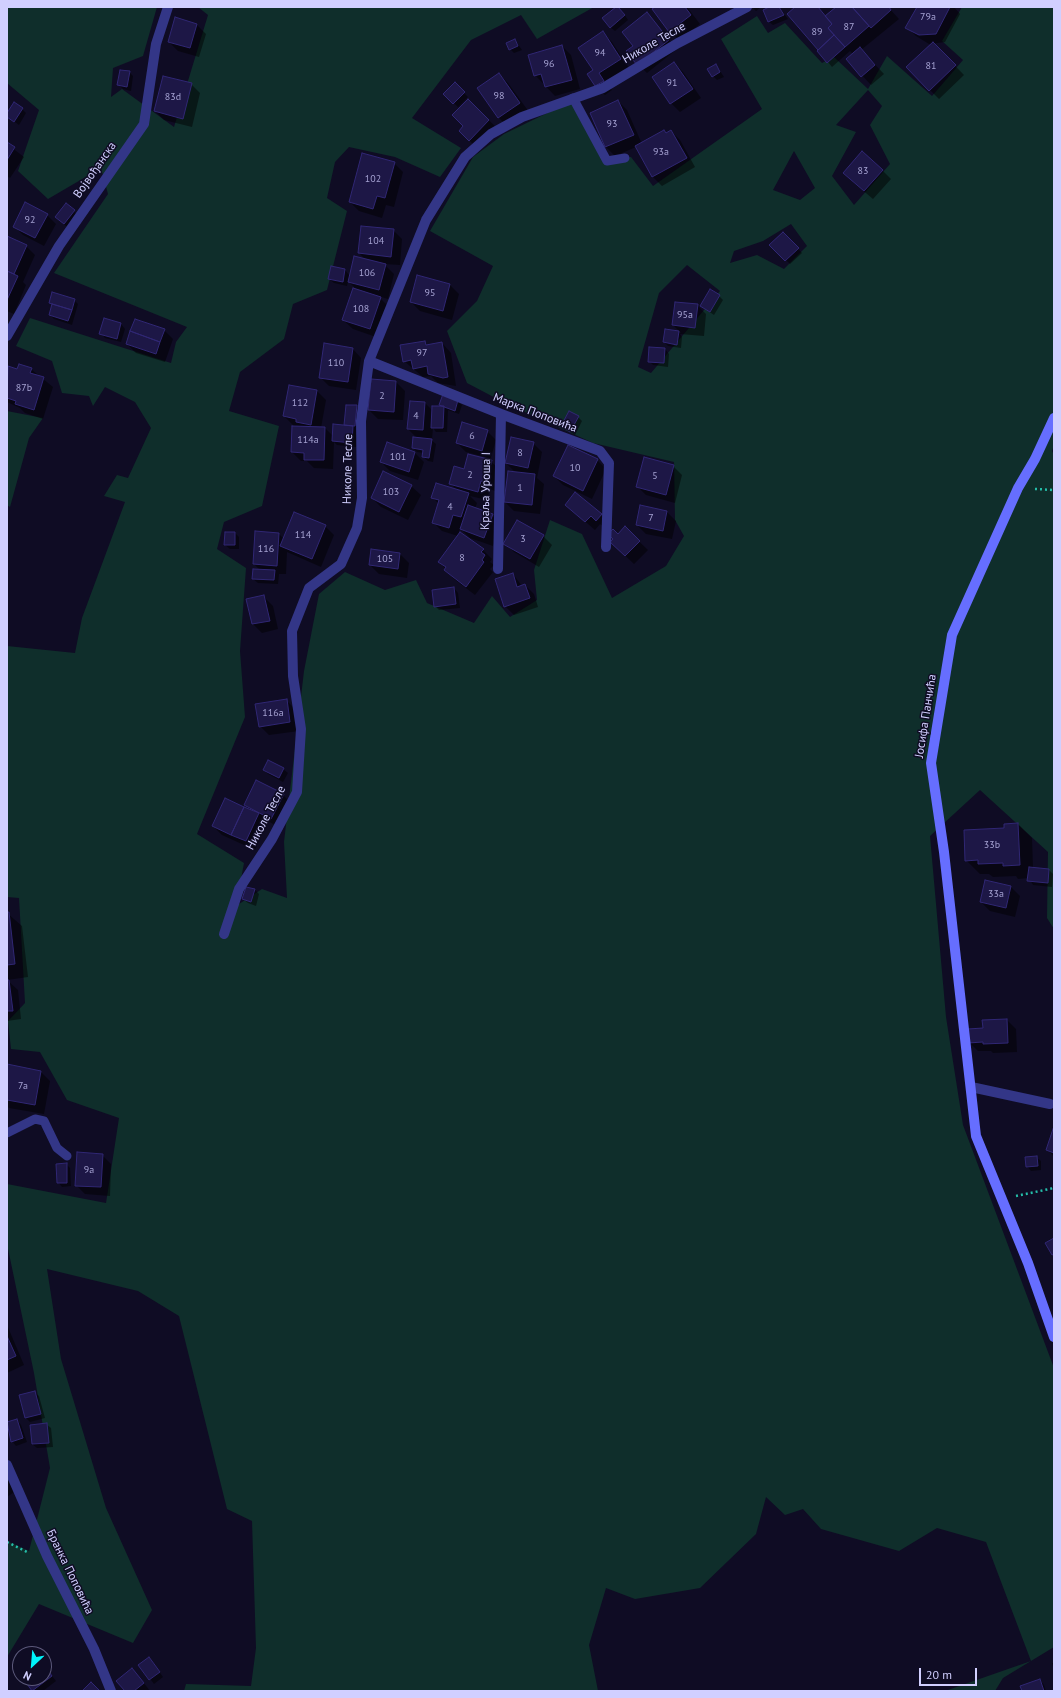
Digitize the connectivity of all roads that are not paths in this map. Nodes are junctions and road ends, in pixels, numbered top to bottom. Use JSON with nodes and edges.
{"nodes":[{"id":1,"x":168,"y":7,"type":"edge"},
{"id":2,"x":747,"y":7,"type":"edge"},
{"id":3,"x":573,"y":98,"type":"junction"},
{"id":4,"x":625,"y":158,"type":"dead end"},
{"id":5,"x":7,"y":336,"type":"edge"},
{"id":6,"x":369,"y":361,"type":"junction"},
{"id":7,"x":501,"y":414,"type":"junction"},
{"id":8,"x":1054,"y":418,"type":"edge"},
{"id":9,"x":606,"y":547,"type":"dead end"},
{"id":10,"x":498,"y":569,"type":"dead end"},
{"id":11,"x":224,"y":934,"type":"dead end"},
{"id":12,"x":971,"y":1087,"type":"junction"},
{"id":13,"x":1050,"y":1104,"type":"dead end"},
{"id":14,"x":7,"y":1133,"type":"edge"},
{"id":15,"x":67,"y":1156,"type":"dead end"},
{"id":16,"x":1054,"y":1337,"type":"edge"},
{"id":17,"x":7,"y":1465,"type":"edge"},
{"id":18,"x":111,"y":1691,"type":"edge"}],
"edges":[{"from":1,"to":5,"type":"street","name":"Војвођанска"},
{"from":2,"to":3,"type":"street","name":"Николе Тесле"},
{"from":3,"to":4,"type":"lane"},
{"from":3,"to":6,"type":"street","name":"Николе Тесле"},
{"from":6,"to":7,"type":"street","name":"Марка Поповића"},
{"from":6,"to":11,"type":"street","name":"Николе Тесле"},
{"from":7,"to":9,"type":"street","name":"Марка Поповића"},
{"from":7,"to":10,"type":"street","name":"Краља Уроша I"},
{"from":8,"to":12,"type":"street","name":"Јосифа Панчића"},
{"from":12,"to":13,"type":"street"},
{"from":12,"to":16,"type":"street","name":"Јосифа Панчића"},
{"from":14,"to":15,"type":"lane"},
{"from":17,"to":18,"type":"street","name":"Бранка Поповића"}]}
